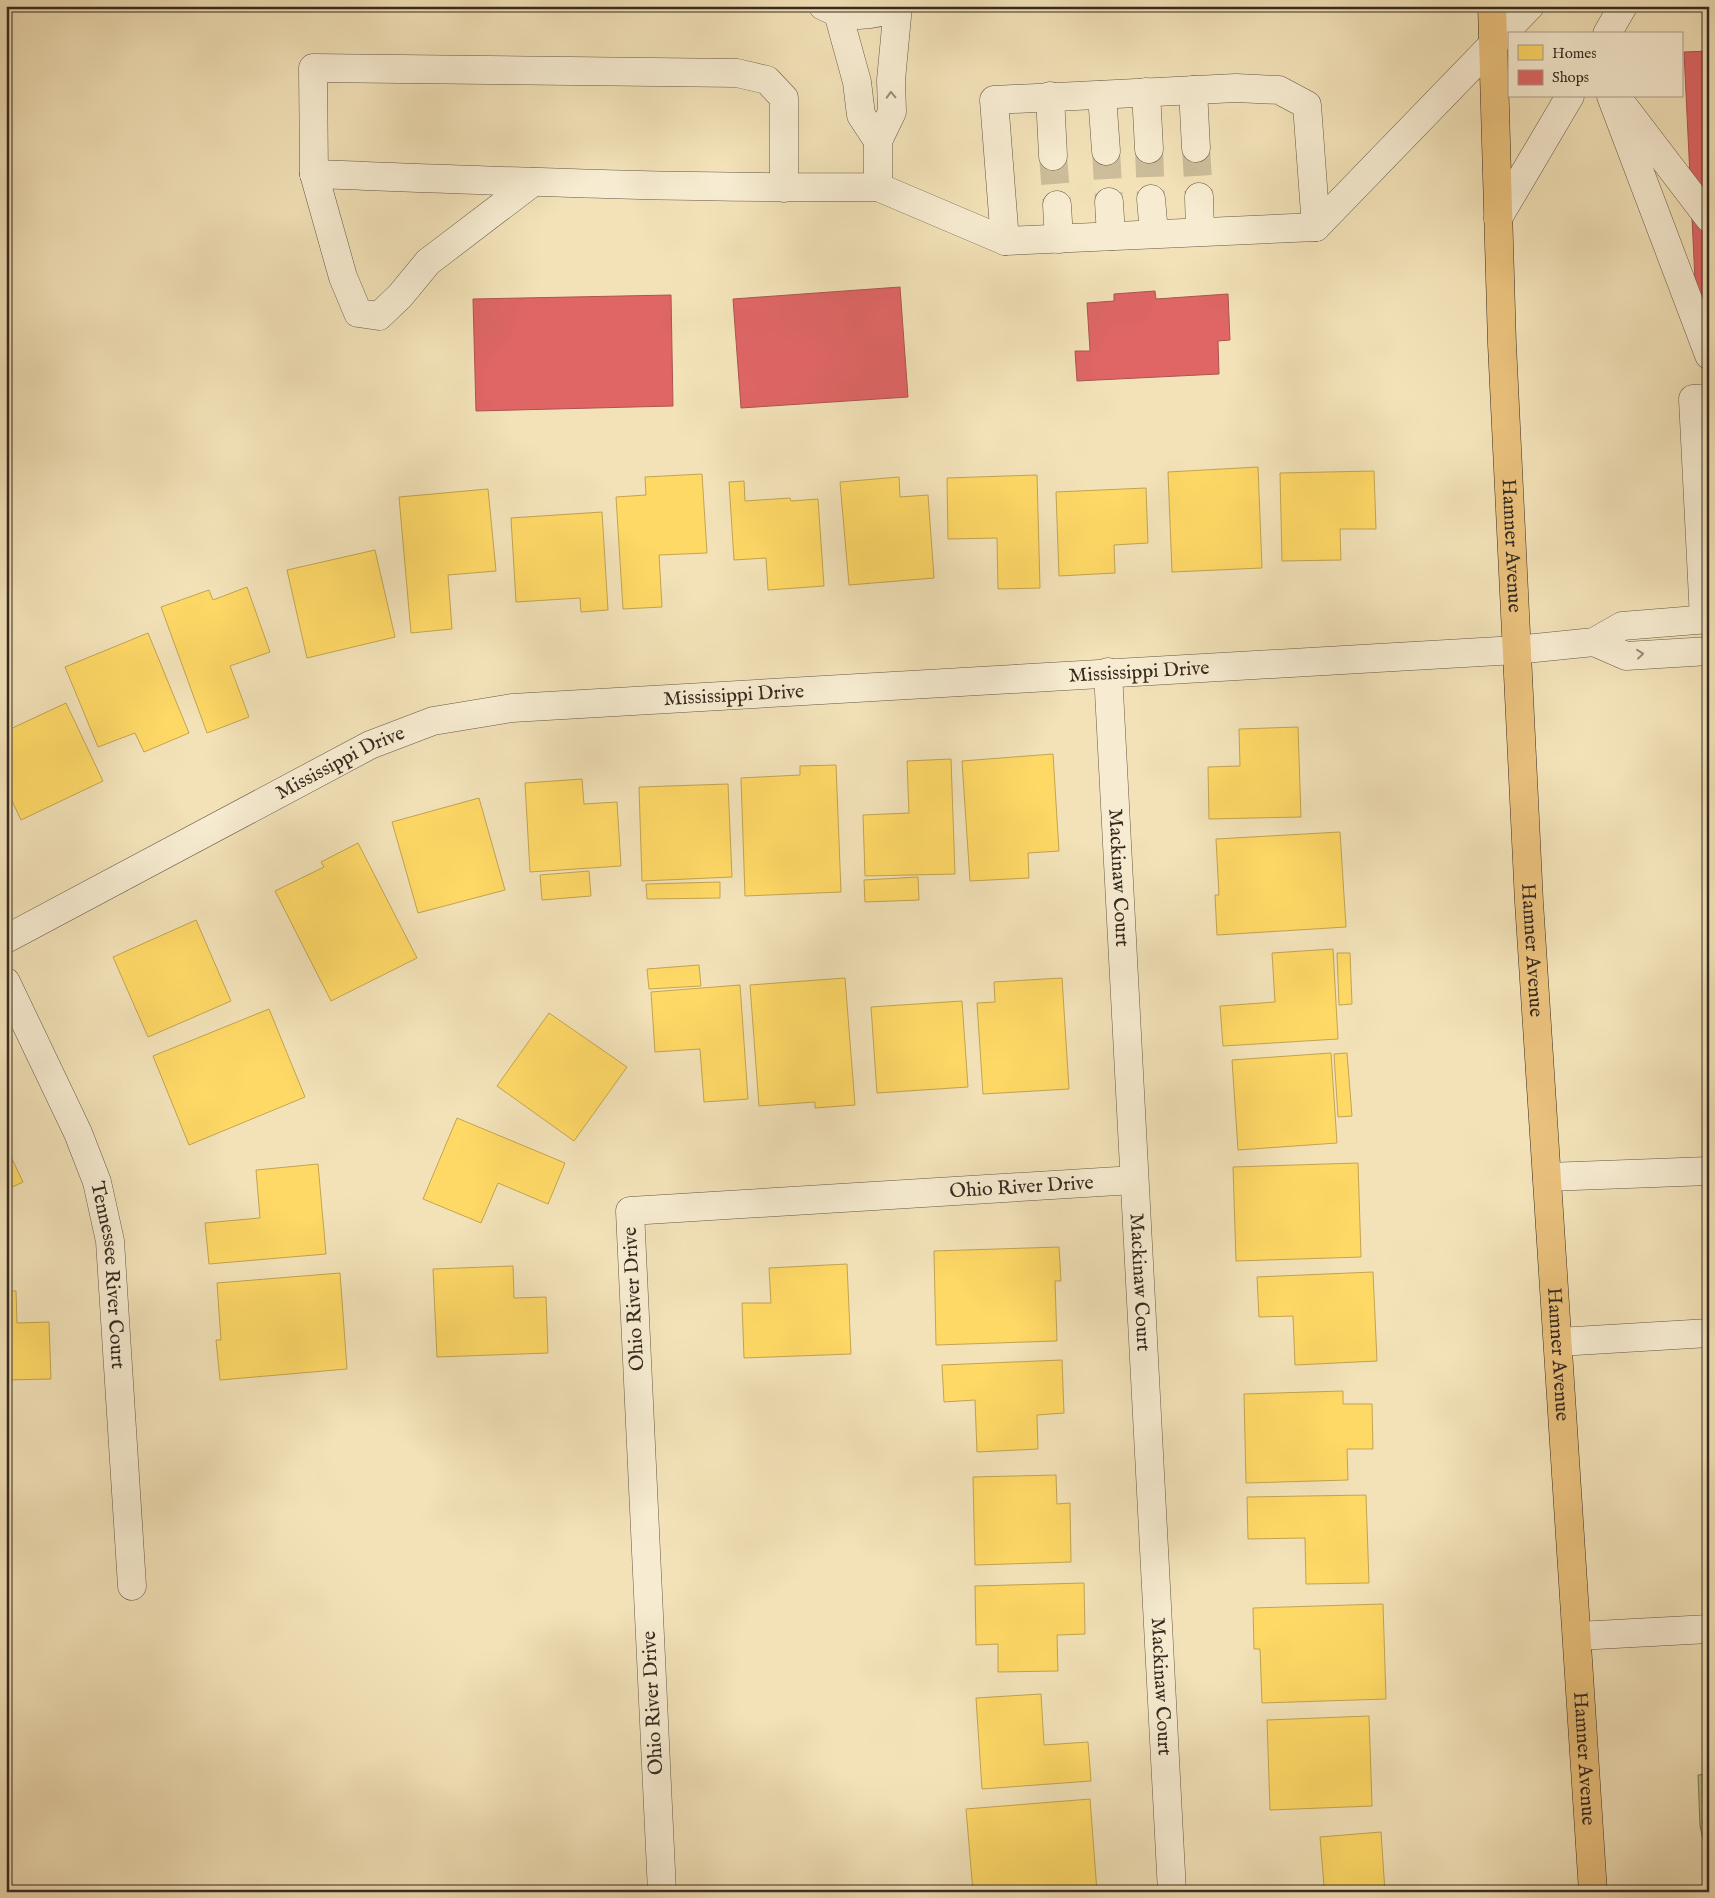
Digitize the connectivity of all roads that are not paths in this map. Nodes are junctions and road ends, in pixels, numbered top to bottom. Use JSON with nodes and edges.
{"nodes":[{"id":1,"x":898,"y":6,"type":"edge"},
{"id":2,"x":1492,"y":6,"type":"edge"},
{"id":3,"x":1530,"y":6,"type":"edge"},
{"id":4,"x":1623,"y":6,"type":"edge"},
{"id":5,"x":830,"y":9,"type":"edge"},
{"id":6,"x":1608,"y":32,"type":"edge"},
{"id":7,"x":1193,"y":90,"type":"junction"},
{"id":8,"x":1146,"y":92,"type":"junction"},
{"id":9,"x":1102,"y":95,"type":"junction"},
{"id":10,"x":1050,"y":96,"type":"junction"},
{"id":11,"x":1569,"y":98,"type":"edge"},
{"id":12,"x":1613,"y":98,"type":"edge"},
{"id":13,"x":1618,"y":98,"type":"edge"},
{"id":14,"x":878,"y":140,"type":"junction"},
{"id":15,"x":1196,"y":148,"type":"tunnel mouth"},
{"id":16,"x":1149,"y":149,"type":"tunnel mouth"},
{"id":17,"x":1106,"y":151,"type":"tunnel mouth"},
{"id":18,"x":1053,"y":156,"type":"tunnel mouth"},
{"id":19,"x":314,"y":174,"type":"junction"},
{"id":20,"x":533,"y":182,"type":"junction"},
{"id":21,"x":878,"y":187,"type":"junction"},
{"id":22,"x":784,"y":188,"type":"junction"},
{"id":23,"x":1199,"y":197,"type":"tunnel mouth"},
{"id":24,"x":1152,"y":199,"type":"tunnel mouth"},
{"id":25,"x":1109,"y":202,"type":"tunnel mouth"},
{"id":26,"x":1057,"y":206,"type":"tunnel mouth"},
{"id":27,"x":1498,"y":218,"type":"junction"},
{"id":28,"x":1709,"y":218,"type":"edge"},
{"id":29,"x":1316,"y":227,"type":"junction"},
{"id":30,"x":1200,"y":231,"type":"junction"},
{"id":31,"x":1154,"y":233,"type":"junction"},
{"id":32,"x":1110,"y":236,"type":"junction"},
{"id":33,"x":1059,"y":239,"type":"junction"},
{"id":34,"x":1005,"y":241,"type":"junction"},
{"id":35,"x":1709,"y":355,"type":"edge"},
{"id":36,"x":1709,"y":398,"type":"edge"},
{"id":37,"x":1706,"y":619,"type":"edge"},
{"id":38,"x":1594,"y":642,"type":"junction"},
{"id":39,"x":1516,"y":650,"type":"junction"},
{"id":40,"x":1709,"y":651,"type":"edge"},
{"id":41,"x":1108,"y":672,"type":"junction"},
{"id":42,"x":6,"y":939,"type":"edge"},
{"id":43,"x":6,"y":982,"type":"edge"},
{"id":44,"x":1709,"y":1171,"type":"edge"},
{"id":45,"x":1547,"y":1177,"type":"junction"},
{"id":46,"x":1134,"y":1180,"type":"junction"},
{"id":47,"x":1709,"y":1333,"type":"edge"},
{"id":48,"x":1558,"y":1342,"type":"junction"},
{"id":49,"x":132,"y":1586,"type":"dead end"},
{"id":50,"x":1709,"y":1629,"type":"edge"},
{"id":51,"x":1577,"y":1636,"type":"junction"},
{"id":52,"x":662,"y":1892,"type":"edge"},
{"id":53,"x":1172,"y":1892,"type":"edge"},
{"id":54,"x":1593,"y":1892,"type":"edge"}],
"edges":[{"from":1,"to":5,"type":"street"},
{"from":14,"to":1,"type":"street","one_way":true},
{"from":2,"to":27,"type":"main road","name":"Hamner Avenue"},
{"from":3,"to":29,"type":"street"},
{"from":4,"to":6,"type":"street"},
{"from":5,"to":14,"type":"street"},
{"from":7,"to":8,"type":"street"},
{"from":7,"to":15,"type":"street"},
{"from":7,"to":29,"type":"street"},
{"from":8,"to":9,"type":"street"},
{"from":8,"to":16,"type":"street"},
{"from":9,"to":10,"type":"street"},
{"from":9,"to":17,"type":"street"},
{"from":10,"to":18,"type":"street"},
{"from":10,"to":34,"type":"street"},
{"from":11,"to":27,"type":"street"},
{"from":12,"to":35,"type":"street"},
{"from":13,"to":28,"type":"street"},
{"from":14,"to":21,"type":"street"},
{"from":19,"to":20,"type":"street"},
{"from":19,"to":20,"type":"street"},
{"from":19,"to":22,"type":"street"},
{"from":20,"to":22,"type":"street"},
{"from":21,"to":22,"type":"street"},
{"from":21,"to":34,"type":"street"},
{"from":23,"to":30,"type":"street"},
{"from":24,"to":31,"type":"street"},
{"from":25,"to":32,"type":"street"},
{"from":26,"to":33,"type":"street"},
{"from":27,"to":39,"type":"main road","name":"Hamner Avenue"},
{"from":29,"to":30,"type":"street"},
{"from":30,"to":31,"type":"street"},
{"from":31,"to":32,"type":"street"},
{"from":32,"to":33,"type":"street"},
{"from":33,"to":34,"type":"street"},
{"from":36,"to":37,"type":"street"},
{"from":37,"to":38,"type":"street"},
{"from":38,"to":39,"type":"street","name":"Mississippi Drive"},
{"from":38,"to":40,"type":"street","one_way":true},
{"from":39,"to":41,"type":"street","name":"Mississippi Drive"},
{"from":39,"to":45,"type":"main road","name":"Hamner Avenue"},
{"from":41,"to":42,"type":"street","name":"Mississippi Drive"},
{"from":41,"to":46,"type":"street","name":"Mackinaw Court"},
{"from":43,"to":49,"type":"street","name":"Tennessee River Court"},
{"from":44,"to":45,"type":"street"},
{"from":45,"to":48,"type":"main road","name":"Hamner Avenue"},
{"from":46,"to":52,"type":"street","name":"Ohio River Drive"},
{"from":46,"to":53,"type":"street","name":"Mackinaw Court"},
{"from":47,"to":48,"type":"street"},
{"from":48,"to":51,"type":"main road","name":"Hamner Avenue"},
{"from":50,"to":51,"type":"street"},
{"from":51,"to":54,"type":"main road","name":"Hamner Avenue"}]}
